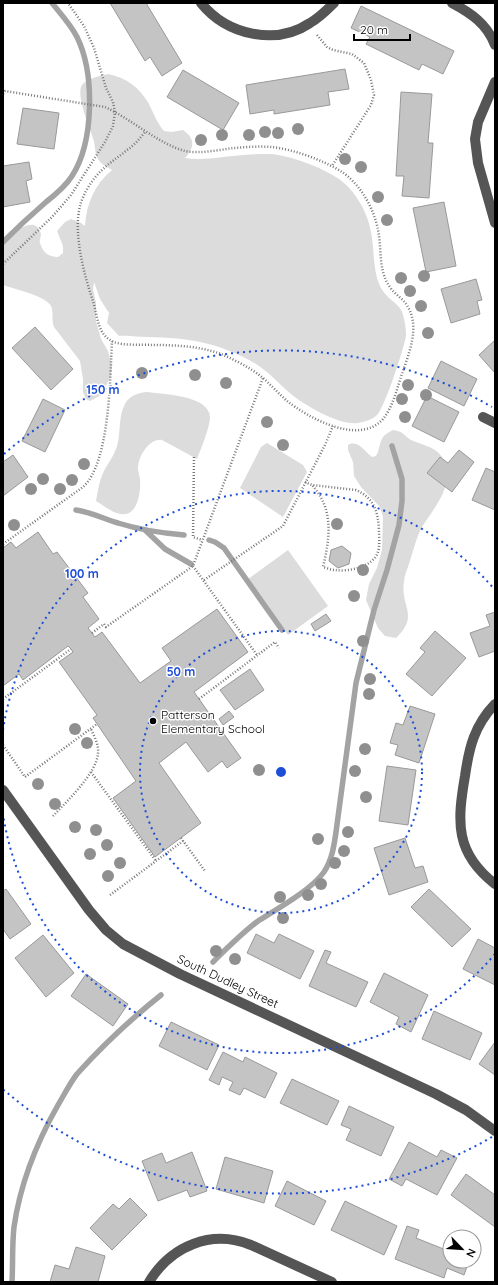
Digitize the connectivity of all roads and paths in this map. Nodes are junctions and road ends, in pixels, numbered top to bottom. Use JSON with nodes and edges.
{"nodes":[{"id":1,"x":68,"y":3,"type":"edge"},
{"id":2,"x":201,"y":3,"type":"edge"},
{"id":3,"x":334,"y":3,"type":"edge"},
{"id":4,"x":452,"y":3,"type":"edge"},
{"id":5,"x":310,"y":24,"type":"junction"},
{"id":6,"x":495,"y":45,"type":"edge"},
{"id":7,"x":495,"y":82,"type":"edge"},
{"id":8,"x":3,"y":94,"type":"edge"},
{"id":9,"x":115,"y":112,"type":"junction"},
{"id":10,"x":146,"y":131,"type":"junction"},
{"id":11,"x":332,"y":166,"type":"junction"},
{"id":12,"x":495,"y":223,"type":"edge"},
{"id":13,"x":3,"y":264,"type":"edge"},
{"id":14,"x":112,"y":341,"type":"junction"},
{"id":15,"x":263,"y":378,"type":"junction"},
{"id":16,"x":483,"y":417,"type":"dead end"},
{"id":17,"x":495,"y":423,"type":"edge"},
{"id":18,"x":333,"y":426,"type":"junction"},
{"id":19,"x":194,"y":457,"type":"dead end"},
{"id":20,"x":305,"y":482,"type":"junction"},
{"id":21,"x":312,"y":485,"type":"junction"},
{"id":22,"x":202,"y":540,"type":"junction"},
{"id":23,"x":3,"y":544,"type":"edge"},
{"id":24,"x":193,"y":566,"type":"junction"},
{"id":25,"x":204,"y":580,"type":"junction"},
{"id":26,"x":92,"y":633,"type":"dead end"},
{"id":27,"x":279,"y":648,"type":"dead end"},
{"id":28,"x":71,"y":649,"type":"dead end"},
{"id":29,"x":257,"y":655,"type":"junction"},
{"id":30,"x":3,"y":699,"type":"edge"},
{"id":31,"x":199,"y":699,"type":"dead end"},
{"id":32,"x":495,"y":704,"type":"edge"},
{"id":33,"x":97,"y":724,"type":"dead end"},
{"id":34,"x":90,"y":729,"type":"junction"},
{"id":35,"x":3,"y":745,"type":"edge"},
{"id":36,"x":91,"y":772,"type":"junction"},
{"id":37,"x":3,"y":790,"type":"edge"},
{"id":38,"x":53,"y":816,"type":"dead end"},
{"id":39,"x":181,"y":838,"type":"dead end"},
{"id":40,"x":183,"y":841,"type":"junction"},
{"id":41,"x":156,"y":861,"type":"junction"},
{"id":42,"x":205,"y":871,"type":"dead end"},
{"id":43,"x":495,"y":884,"type":"edge"},
{"id":44,"x":110,"y":895,"type":"dead end"},
{"id":45,"x":495,"y":1131,"type":"edge"},
{"id":46,"x":148,"y":1282,"type":"edge"},
{"id":47,"x":332,"y":1282,"type":"edge"}],
"edges":[{"from":1,"to":9,"type":"path"},
{"from":2,"to":5,"type":"street"},
{"from":3,"to":5,"type":"street"},
{"from":4,"to":6,"type":"street"},
{"from":5,"to":11,"type":"path"},
{"from":7,"to":12,"type":"street"},
{"from":8,"to":9,"type":"path"},
{"from":9,"to":10,"type":"path"},
{"from":9,"to":13,"type":"path"},
{"from":10,"to":11,"type":"path"},
{"from":10,"to":14,"type":"path"},
{"from":11,"to":18,"type":"path"},
{"from":14,"to":15,"type":"path"},
{"from":14,"to":23,"type":"path"},
{"from":15,"to":18,"type":"path"},
{"from":15,"to":22,"type":"path"},
{"from":16,"to":17,"type":"street"},
{"from":18,"to":20,"type":"path"},
{"from":19,"to":22,"type":"path"},
{"from":20,"to":21,"type":"path"},
{"from":20,"to":25,"type":"path"},
{"from":21,"to":21,"type":"path"},
{"from":22,"to":24,"type":"path"},
{"from":24,"to":25,"type":"path"},
{"from":24,"to":26,"type":"path"},
{"from":25,"to":29,"type":"path"},
{"from":27,"to":29,"type":"path"},
{"from":28,"to":30,"type":"path"},
{"from":29,"to":31,"type":"path"},
{"from":32,"to":43,"type":"street"},
{"from":33,"to":34,"type":"path"},
{"from":34,"to":35,"type":"path"},
{"from":34,"to":36,"type":"path"},
{"from":36,"to":38,"type":"path"},
{"from":36,"to":41,"type":"path"},
{"from":37,"to":45,"type":"street","name":"South Dudley Street"},
{"from":39,"to":40,"type":"path"},
{"from":40,"to":41,"type":"path"},
{"from":40,"to":42,"type":"path"},
{"from":41,"to":44,"type":"path"},
{"from":46,"to":47,"type":"street"}]}
